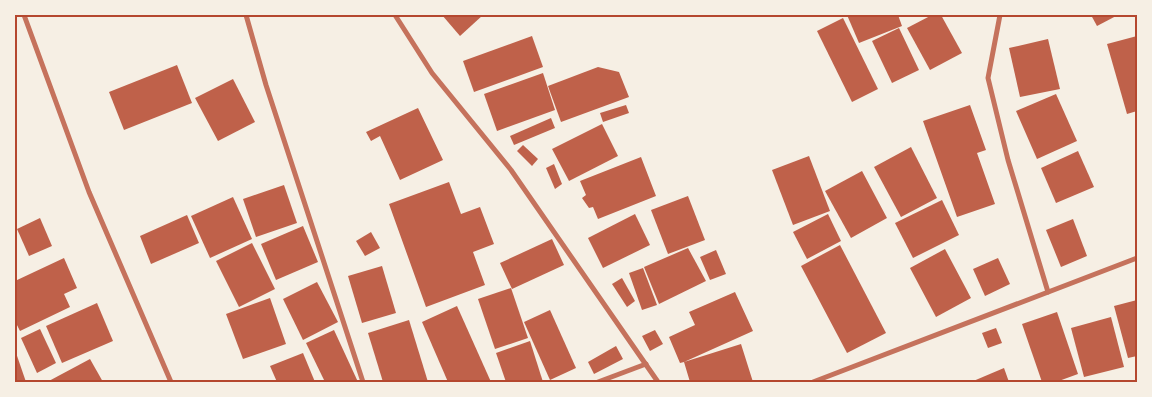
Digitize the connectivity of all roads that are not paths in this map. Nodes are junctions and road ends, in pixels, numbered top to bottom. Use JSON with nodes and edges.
{"nodes":[{"id":1,"x":24,"y":15,"type":"edge"},
{"id":2,"x":246,"y":15,"type":"edge"},
{"id":3,"x":395,"y":15,"type":"edge"},
{"id":4,"x":1000,"y":15,"type":"edge"},
{"id":5,"x":1137,"y":258,"type":"edge"},
{"id":6,"x":1048,"y":292,"type":"junction"},
{"id":7,"x":646,"y":364,"type":"junction"},
{"id":8,"x":171,"y":382,"type":"edge"},
{"id":9,"x":363,"y":382,"type":"edge"},
{"id":10,"x":598,"y":382,"type":"edge"},
{"id":11,"x":658,"y":382,"type":"edge"},
{"id":12,"x":813,"y":382,"type":"edge"}],
"edges":[{"from":1,"to":8,"type":"street"},
{"from":2,"to":9,"type":"street"},
{"from":3,"to":7,"type":"street"},
{"from":4,"to":6,"type":"street"},
{"from":5,"to":6,"type":"street"},
{"from":6,"to":12,"type":"street"},
{"from":7,"to":10,"type":"street"},
{"from":7,"to":11,"type":"street"}]}
